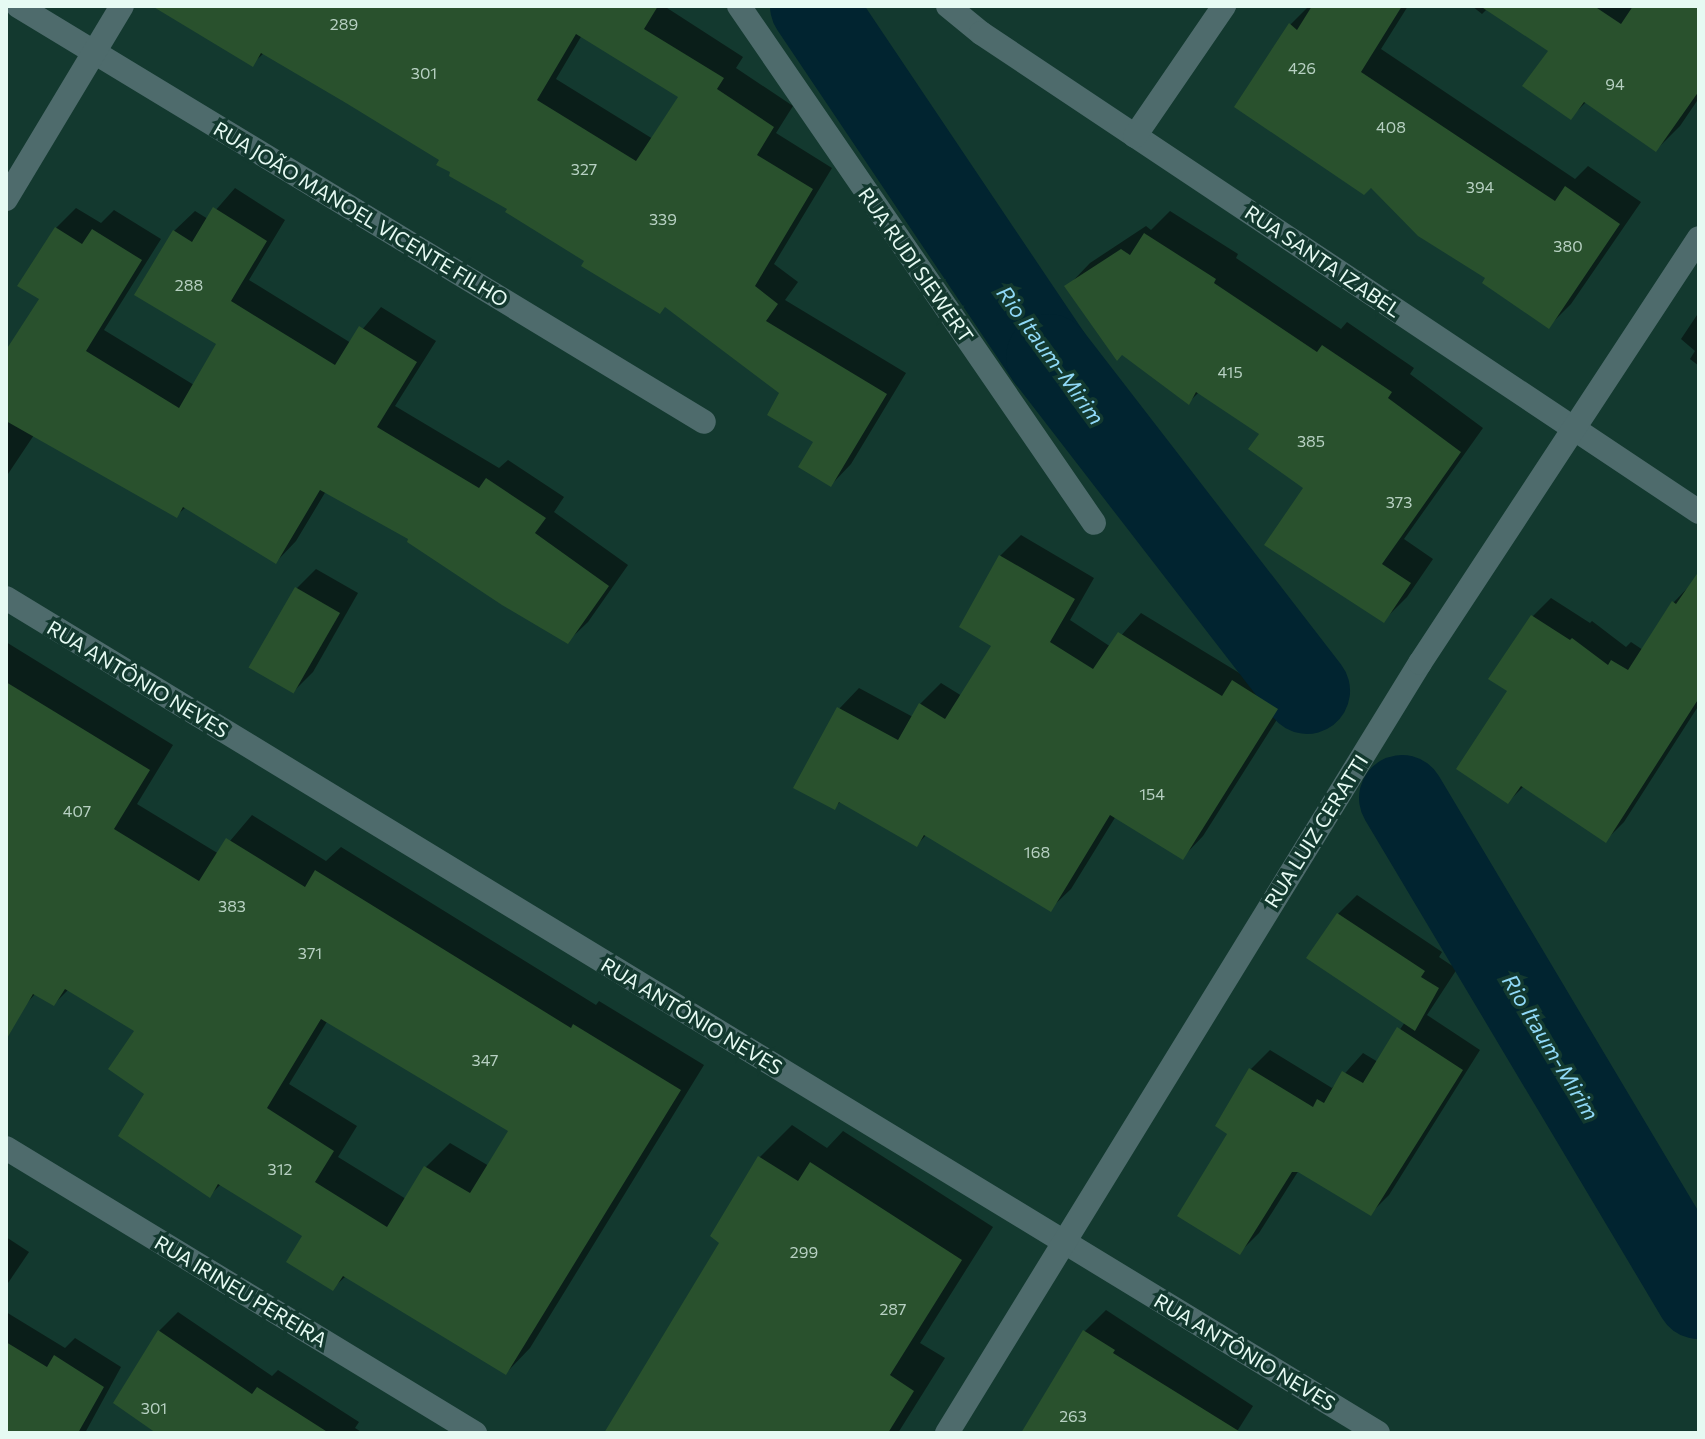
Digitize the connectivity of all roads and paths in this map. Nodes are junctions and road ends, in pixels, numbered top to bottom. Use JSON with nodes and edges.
{"nodes":[{"id":1,"x":18,"y":6,"type":"edge"},
{"id":2,"x":122,"y":6,"type":"edge"},
{"id":3,"x":948,"y":6,"type":"edge"},
{"id":4,"x":1224,"y":6,"type":"edge"},
{"id":5,"x":748,"y":9,"type":"edge"},
{"id":6,"x":94,"y":52,"type":"junction"},
{"id":7,"x":1135,"y":136,"type":"junction"},
{"id":8,"x":6,"y":199,"type":"edge"},
{"id":9,"x":1699,"y":238,"type":"edge"},
{"id":10,"x":704,"y":422,"type":"dead end"},
{"id":11,"x":1572,"y":427,"type":"junction"},
{"id":12,"x":1699,"y":512,"type":"edge"},
{"id":13,"x":1094,"y":523,"type":"dead end"},
{"id":14,"x":6,"y":598,"type":"edge"},
{"id":15,"x":6,"y":1148,"type":"edge"},
{"id":16,"x":1063,"y":1241,"type":"junction"},
{"id":17,"x":475,"y":1433,"type":"edge"},
{"id":18,"x":947,"y":1433,"type":"edge"},
{"id":19,"x":1378,"y":1433,"type":"edge"}],
"edges":[{"from":1,"to":6,"type":"street","name":"RUA JOÃO MANOEL VICENTE FILHO"},
{"from":2,"to":6,"type":"street"},
{"from":3,"to":7,"type":"street","name":"RUA SANTA IZABEL"},
{"from":4,"to":7,"type":"street"},
{"from":5,"to":13,"type":"street","name":"RUA RUDI SIEWERT"},
{"from":6,"to":8,"type":"street"},
{"from":6,"to":10,"type":"street","name":"RUA JOÃO MANOEL VICENTE FILHO"},
{"from":7,"to":11,"type":"street","name":"RUA SANTA IZABEL"},
{"from":9,"to":11,"type":"street","name":"RUA LUIZ CERATTI"},
{"from":11,"to":12,"type":"street","name":"RUA SANTA IZABEL"},
{"from":11,"to":16,"type":"street","name":"RUA LUIZ CERATTI"},
{"from":14,"to":16,"type":"street","name":"RUA ANTÔNIO NEVES"},
{"from":15,"to":17,"type":"street","name":"RUA IRINEU PEREIRA"},
{"from":16,"to":18,"type":"street","name":"RUA LUIZ CERATTI"},
{"from":16,"to":19,"type":"street","name":"RUA ANTÔNIO NEVES"}]}
